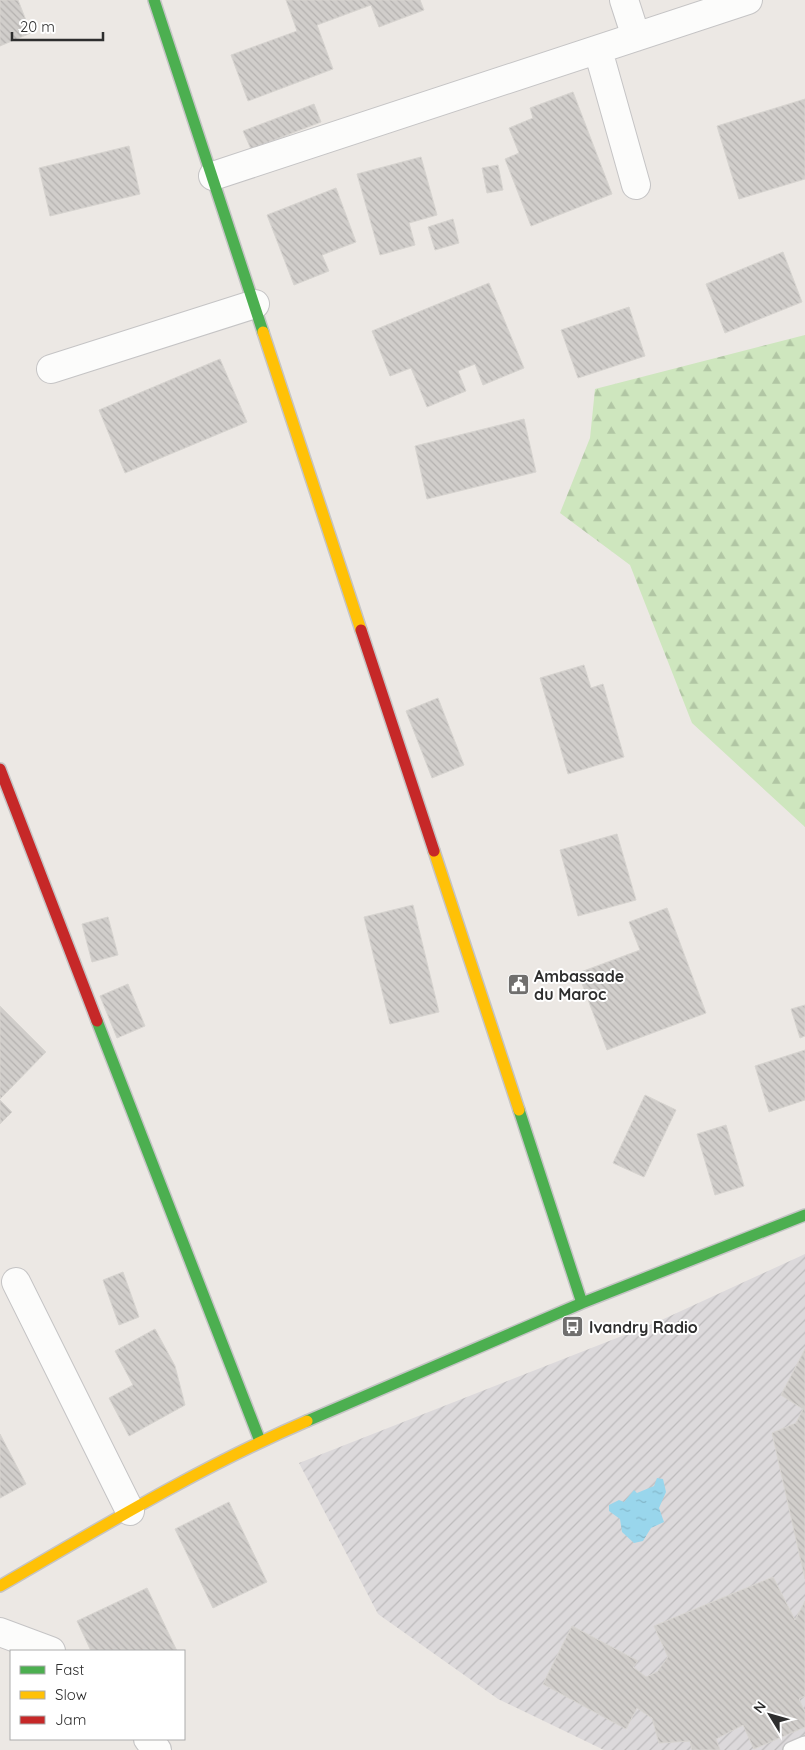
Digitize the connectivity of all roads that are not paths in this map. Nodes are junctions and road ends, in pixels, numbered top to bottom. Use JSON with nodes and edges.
{"nodes":[{"id":1,"x":154,"y":0,"type":"edge"},
{"id":2,"x":624,"y":0,"type":"edge"},
{"id":3,"x":748,"y":0,"type":"edge"},
{"id":4,"x":636,"y":37,"type":"junction"},
{"id":5,"x":598,"y":50,"type":"junction"},
{"id":6,"x":213,"y":176,"type":"junction"},
{"id":7,"x":636,"y":184,"type":"dead end"},
{"id":8,"x":255,"y":304,"type":"junction"},
{"id":9,"x":52,"y":369,"type":"dead end"},
{"id":10,"x":0,"y":769,"type":"edge"},
{"id":11,"x":805,"y":1215,"type":"edge"},
{"id":12,"x":16,"y":1282,"type":"dead end"},
{"id":13,"x":582,"y":1303,"type":"junction"},
{"id":14,"x":260,"y":1442,"type":"junction"},
{"id":15,"x":130,"y":1511,"type":"junction"},
{"id":16,"x":0,"y":1586,"type":"edge"},
{"id":17,"x":0,"y":1632,"type":"edge"},
{"id":18,"x":48,"y":1650,"type":"edge"},
{"id":19,"x":149,"y":1740,"type":"edge"},
{"id":20,"x":805,"y":1744,"type":"edge"},
{"id":21,"x":157,"y":1750,"type":"edge"},
{"id":22,"x":791,"y":1750,"type":"edge"}],
"edges":[{"from":1,"to":6,"type":"street"},
{"from":2,"to":4,"type":"street"},
{"from":3,"to":4,"type":"street"},
{"from":4,"to":5,"type":"street"},
{"from":5,"to":6,"type":"street"},
{"from":5,"to":7,"type":"street"},
{"from":6,"to":8,"type":"street"},
{"from":8,"to":9,"type":"street"},
{"from":8,"to":13,"type":"street"},
{"from":10,"to":14,"type":"street"},
{"from":11,"to":13,"type":"street"},
{"from":12,"to":15,"type":"street"},
{"from":13,"to":14,"type":"street"},
{"from":14,"to":15,"type":"street"},
{"from":15,"to":16,"type":"street"},
{"from":17,"to":18,"type":"street"},
{"from":19,"to":21,"type":"street"},
{"from":20,"to":22,"type":"lane"}]}
